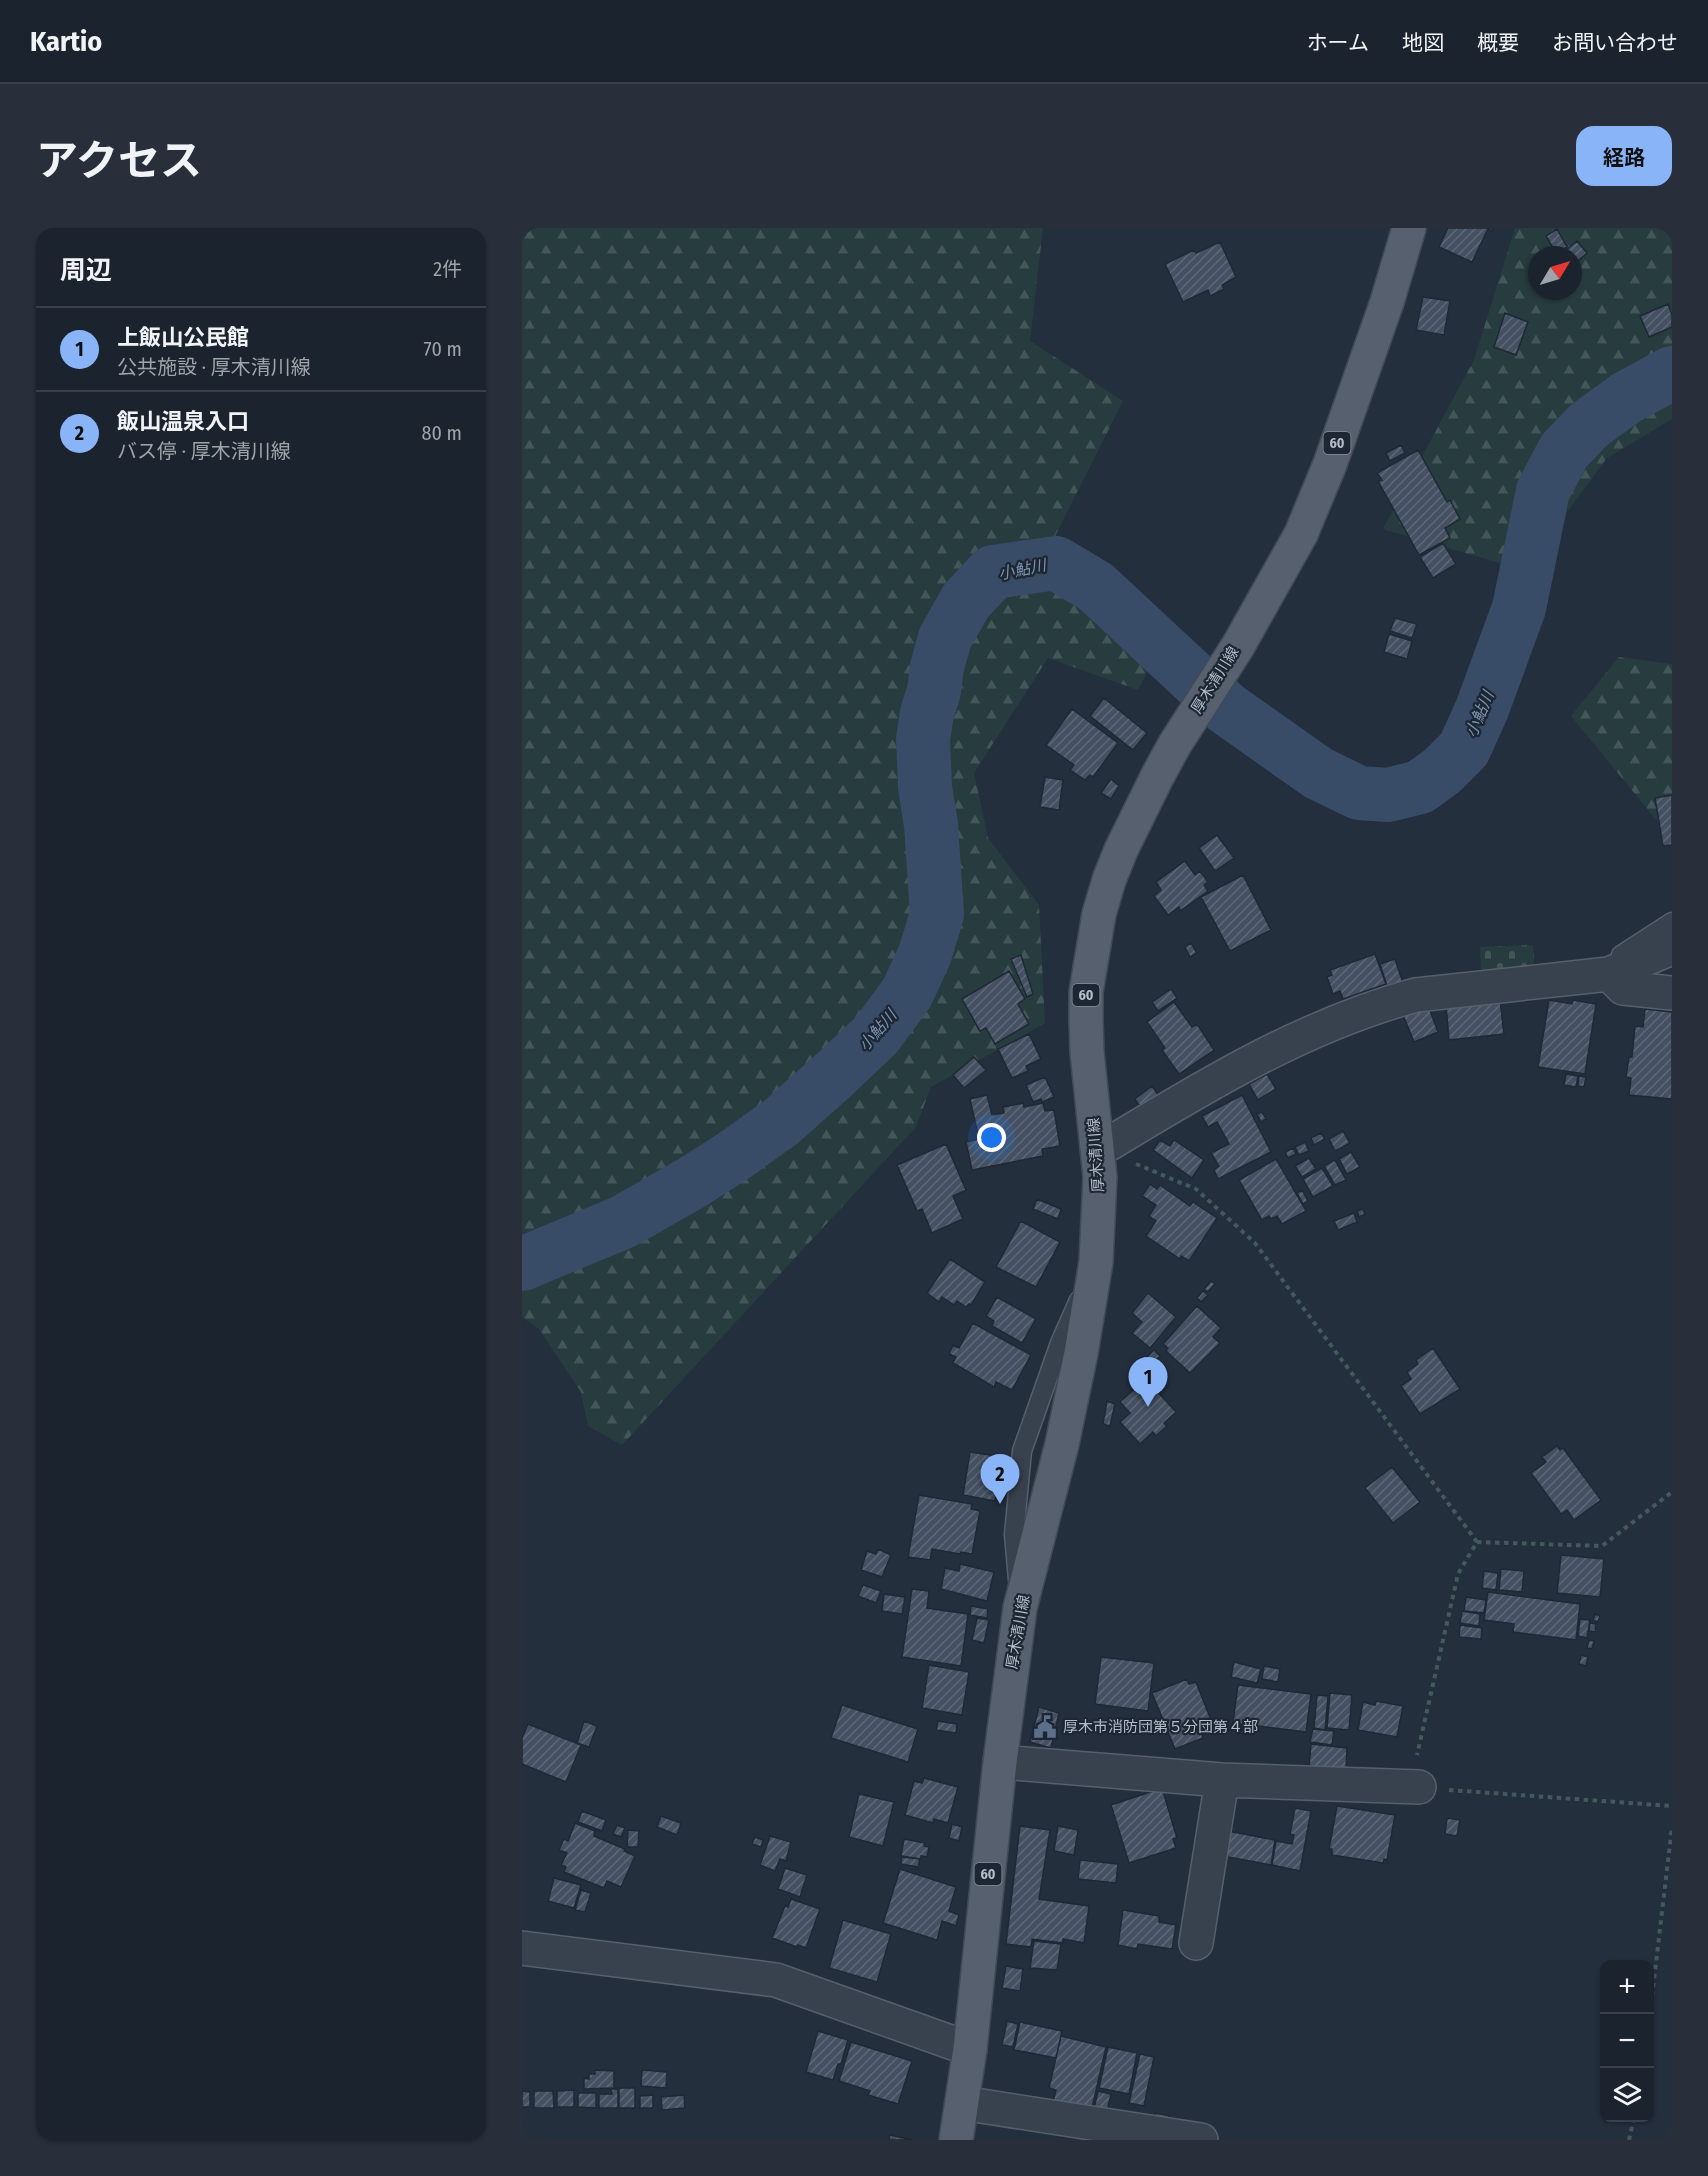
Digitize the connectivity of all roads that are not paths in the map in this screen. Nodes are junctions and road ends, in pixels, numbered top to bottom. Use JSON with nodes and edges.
{"nodes":[{"id":1,"x":1409,"y":228,"type":"edge"},
{"id":2,"x":1672,"y":922,"type":"edge"},
{"id":3,"x":1672,"y":948,"type":"edge"},
{"id":4,"x":1609,"y":974,"type":"junction"},
{"id":5,"x":1672,"y":993,"type":"edge"},
{"id":6,"x":1103,"y":1146,"type":"junction"},
{"id":7,"x":1000,"y":1762,"type":"junction"},
{"id":8,"x":1222,"y":1780,"type":"junction"},
{"id":9,"x":1414,"y":1787,"type":"road end"},
{"id":10,"x":1196,"y":1943,"type":"dead end"},
{"id":11,"x":522,"y":1948,"type":"edge"},
{"id":12,"x":970,"y":2049,"type":"junction"},
{"id":13,"x":962,"y":2103,"type":"junction"},
{"id":14,"x":956,"y":2140,"type":"edge"},
{"id":15,"x":1201,"y":2140,"type":"edge"}],
"edges":[{"from":1,"to":6,"type":"main road","name":"厚木清川線","number":"60"},
{"from":2,"to":4,"type":"lane"},
{"from":3,"to":4,"type":"street"},
{"from":4,"to":5,"type":"street"},
{"from":4,"to":6,"type":"street"},
{"from":6,"to":7,"type":"main road","name":"厚木清川線","number":"60"},
{"from":7,"to":8,"type":"street"},
{"from":7,"to":12,"type":"main road","name":"厚木清川線","number":"60"},
{"from":8,"to":9,"type":"street"},
{"from":8,"to":10,"type":"street"},
{"from":11,"to":12,"type":"street"},
{"from":12,"to":13,"type":"main road","name":"厚木清川線","number":"60"},
{"from":13,"to":14,"type":"main road","name":"厚木清川線","number":"60"},
{"from":13,"to":15,"type":"street"}]}
